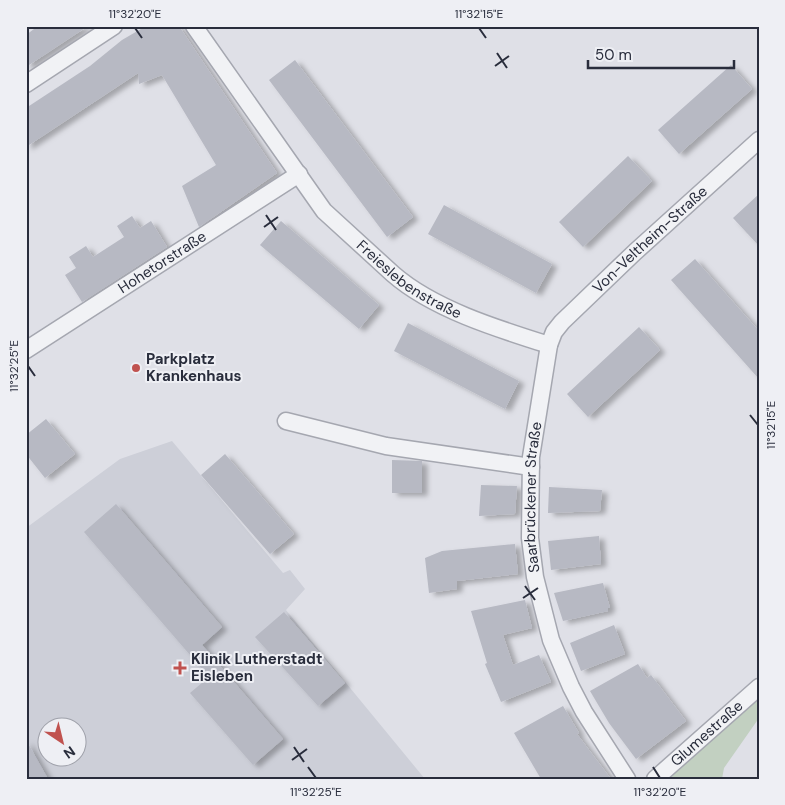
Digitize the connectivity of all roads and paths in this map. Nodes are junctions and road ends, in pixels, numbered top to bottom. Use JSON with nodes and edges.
{"nodes":[{"id":1,"x":114,"y":26,"type":"edge"},
{"id":2,"x":194,"y":26,"type":"edge"},
{"id":3,"x":26,"y":84,"type":"edge"},
{"id":4,"x":759,"y":140,"type":"edge"},
{"id":5,"x":299,"y":174,"type":"junction"},
{"id":6,"x":549,"y":345,"type":"junction"},
{"id":7,"x":26,"y":350,"type":"edge"},
{"id":8,"x":286,"y":421,"type":"dead end"},
{"id":9,"x":531,"y":467,"type":"junction"},
{"id":10,"x":759,"y":687,"type":"edge"},
{"id":11,"x":627,"y":779,"type":"edge"},
{"id":12,"x":654,"y":779,"type":"edge"}],
"edges":[{"from":1,"to":3,"type":"street"},
{"from":2,"to":5,"type":"street","name":"Freieslebenstraße"},
{"from":4,"to":6,"type":"street","name":"Von-Veltheim-Straße"},
{"from":5,"to":6,"type":"street","name":"Freieslebenstraße"},
{"from":5,"to":7,"type":"street","name":"Hohetorstraße"},
{"from":6,"to":9,"type":"street","name":"Saarbrückener Straße"},
{"from":8,"to":9,"type":"street"},
{"from":9,"to":11,"type":"street","name":"Saarbrückener Straße"},
{"from":10,"to":12,"type":"street","name":"Glumestraße"}]}
